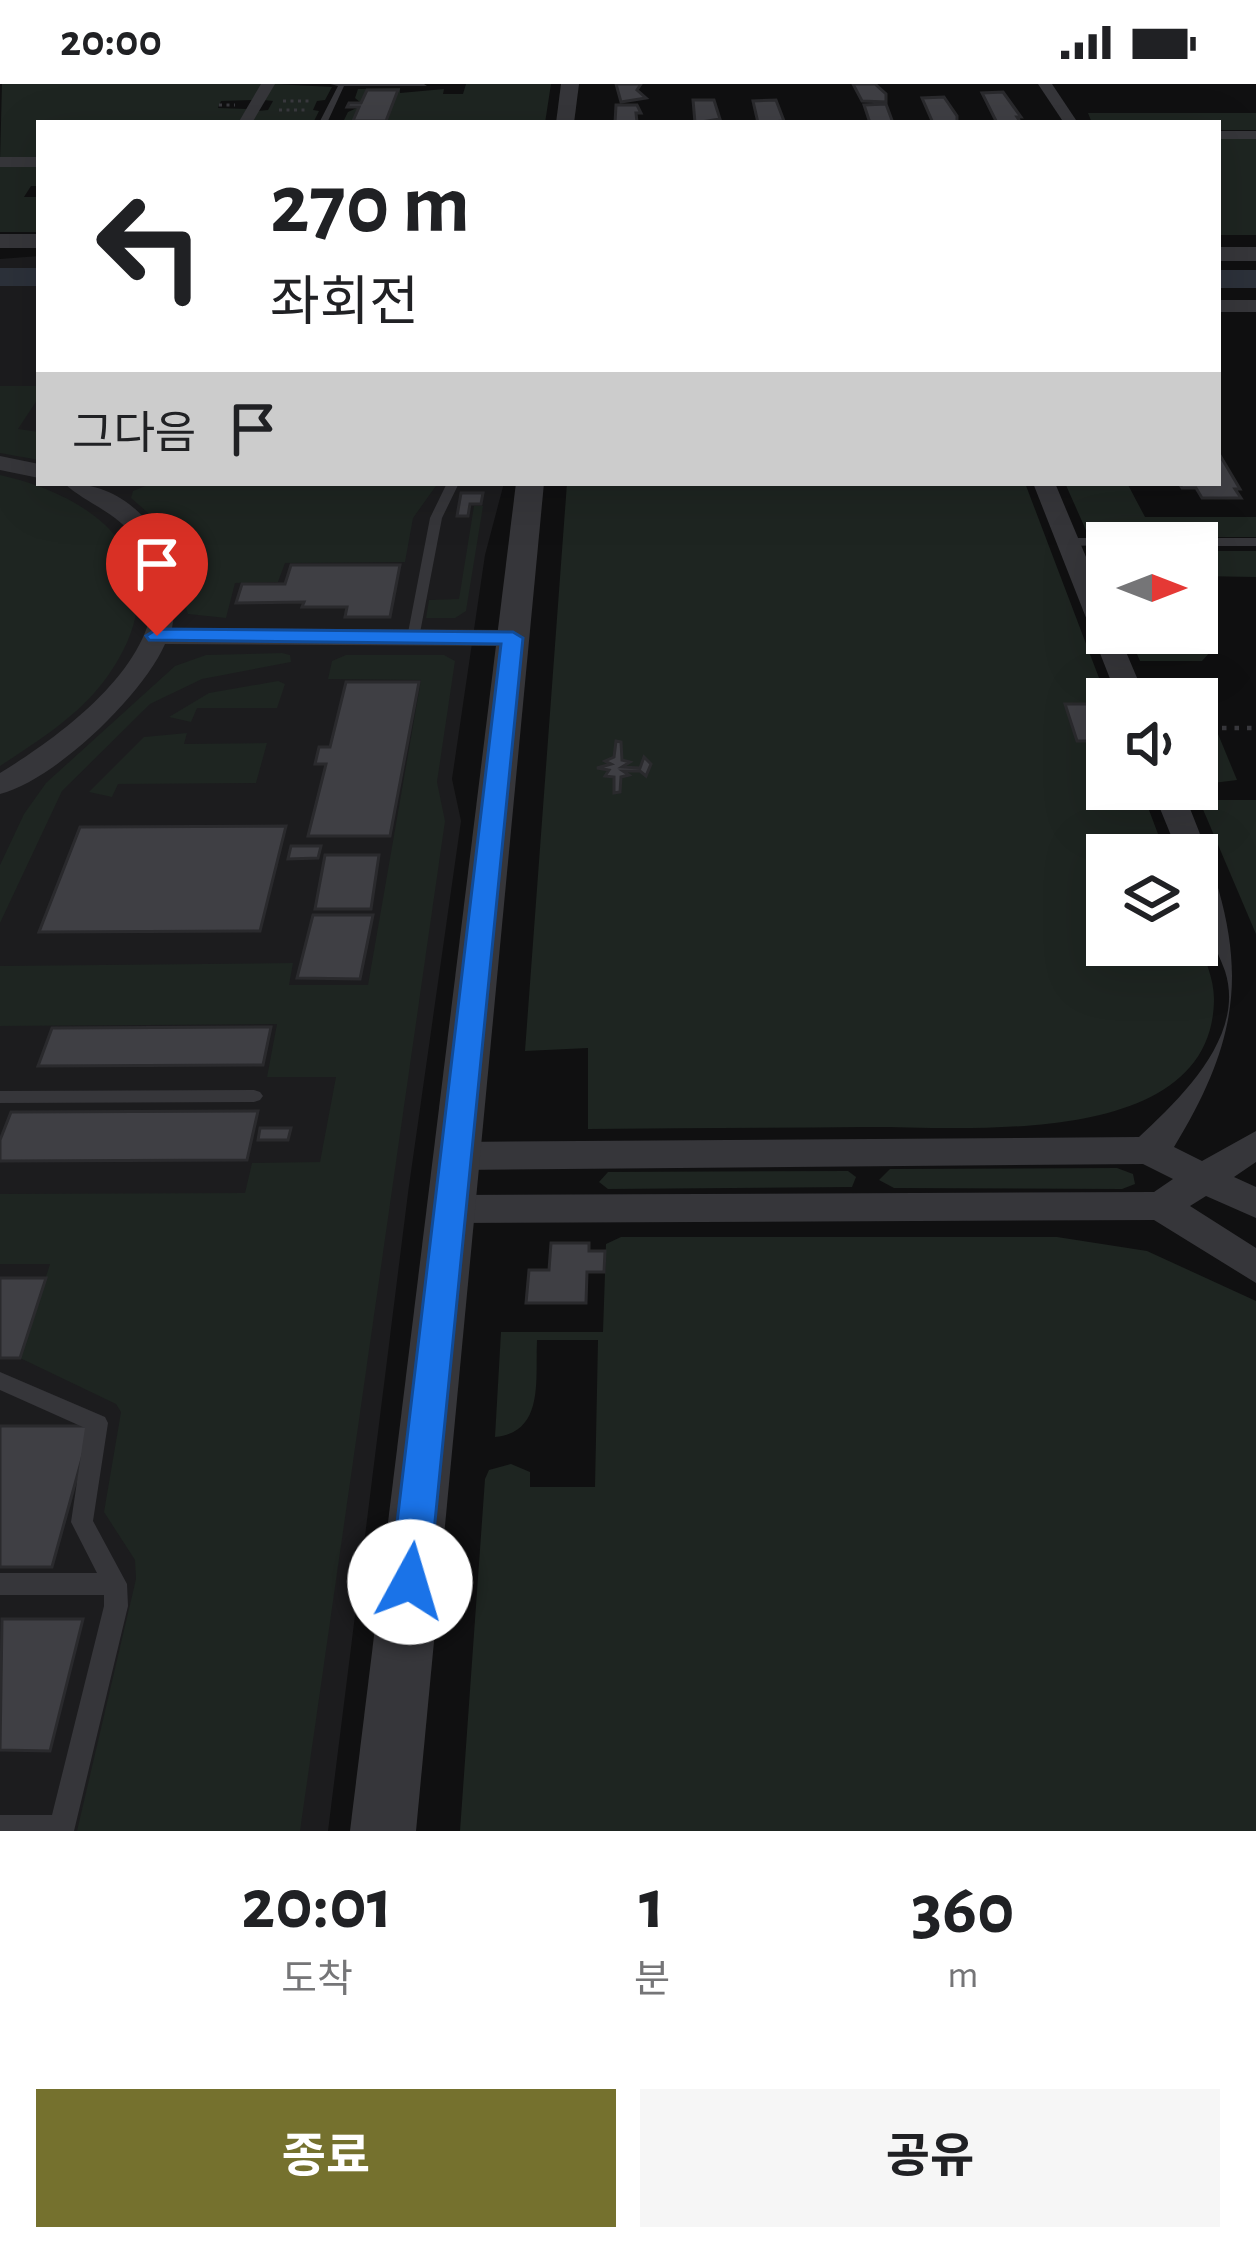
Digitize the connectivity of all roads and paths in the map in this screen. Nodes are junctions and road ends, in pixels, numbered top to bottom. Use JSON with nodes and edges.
{"nodes":[{"id":1,"x":268,"y":84,"type":"edge"},
{"id":2,"x":570,"y":84,"type":"edge"},
{"id":3,"x":1046,"y":84,"type":"edge"},
{"id":4,"x":337,"y":85,"type":"edge"},
{"id":5,"x":406,"y":85,"type":"edge"},
{"id":6,"x":424,"y":86,"type":"edge"},
{"id":7,"x":332,"y":105,"type":"junction"},
{"id":8,"x":252,"y":111,"type":"edge"},
{"id":9,"x":324,"y":120,"type":"edge"},
{"id":10,"x":565,"y":120,"type":"edge"},
{"id":11,"x":1069,"y":120,"type":"edge"},
{"id":12,"x":1221,"y":135,"type":"edge"},
{"id":13,"x":1256,"y":135,"type":"edge"},
{"id":14,"x":0,"y":162,"type":"edge"},
{"id":15,"x":36,"y":162,"type":"edge"},
{"id":16,"x":0,"y":241,"type":"edge"},
{"id":17,"x":36,"y":241,"type":"edge"},
{"id":18,"x":1221,"y":243,"type":"edge"},
{"id":19,"x":1256,"y":243,"type":"edge"},
{"id":20,"x":0,"y":252,"type":"edge"},
{"id":21,"x":36,"y":252,"type":"edge"},
{"id":22,"x":1221,"y":254,"type":"edge"},
{"id":23,"x":1256,"y":254,"type":"edge"},
{"id":24,"x":1221,"y":306,"type":"edge"},
{"id":25,"x":1256,"y":306,"type":"edge"},
{"id":26,"x":0,"y":463,"type":"edge"},
{"id":27,"x":36,"y":470,"type":"edge"},
{"id":28,"x":81,"y":486,"type":"edge"},
{"id":29,"x":452,"y":486,"type":"edge"},
{"id":30,"x":530,"y":486,"type":"edge"},
{"id":31,"x":1045,"y":486,"type":"edge"},
{"id":32,"x":1068,"y":542,"type":"junction"},
{"id":33,"x":1256,"y":542,"type":"edge"},
{"id":34,"x":157,"y":636,"type":"junction"},
{"id":35,"x":413,"y":638,"type":"junction"},
{"id":36,"x":513,"y":638,"type":"junction"},
{"id":37,"x":1123,"y":678,"type":"edge"},
{"id":38,"x":1218,"y":728,"type":"edge"},
{"id":39,"x":1256,"y":728,"type":"edge"},
{"id":40,"x":0,"y":785,"type":"edge"},
{"id":41,"x":1218,"y":913,"type":"edge"},
{"id":42,"x":1250,"y":992,"type":"edge"},
{"id":43,"x":0,"y":1096,"type":"edge"},
{"id":44,"x":254,"y":1096,"type":"dead end"},
{"id":45,"x":1256,"y":1144,"type":"edge"},
{"id":46,"x":1148,"y":1150,"type":"junction"},
{"id":47,"x":456,"y":1156,"type":"junction"},
{"id":48,"x":1210,"y":1178,"type":"junction"},
{"id":49,"x":1256,"y":1204,"type":"edge"},
{"id":50,"x":1161,"y":1206,"type":"junction"},
{"id":51,"x":449,"y":1209,"type":"junction"},
{"id":52,"x":1256,"y":1268,"type":"edge"},
{"id":53,"x":0,"y":1382,"type":"edge"},
{"id":54,"x":0,"y":1584,"type":"edge"},
{"id":55,"x":116,"y":1584,"type":"junction"},
{"id":56,"x":0,"y":1828,"type":"edge"},
{"id":57,"x":61,"y":1829,"type":"edge"},
{"id":58,"x":383,"y":1831,"type":"edge"}],
"edges":[{"from":1,"to":8,"type":"street"},
{"from":2,"to":10,"type":"street"},
{"from":3,"to":11,"type":"street"},
{"from":4,"to":5,"type":"lane"},
{"from":4,"to":7,"type":"lane"},
{"from":5,"to":6,"type":"lane"},
{"from":7,"to":8,"type":"path"},
{"from":7,"to":8,"type":"path"},
{"from":7,"to":9,"type":"lane"},
{"from":12,"to":13,"type":"street"},
{"from":14,"to":15,"type":"street"},
{"from":16,"to":17,"type":"street"},
{"from":18,"to":19,"type":"street"},
{"from":20,"to":21,"type":"street"},
{"from":22,"to":23,"type":"street"},
{"from":24,"to":25,"type":"street"},
{"from":26,"to":27,"type":"street"},
{"from":28,"to":34,"type":"street"},
{"from":29,"to":35,"type":"lane"},
{"from":30,"to":36,"type":"street"},
{"from":31,"to":32,"type":"street"},
{"from":32,"to":33,"type":"lane"},
{"from":32,"to":37,"type":"street"},
{"from":34,"to":35,"type":"street"},
{"from":34,"to":40,"type":"street"},
{"from":35,"to":36,"type":"street"},
{"from":36,"to":47,"type":"street"},
{"from":38,"to":39,"type":"path"},
{"from":41,"to":42,"type":"street"},
{"from":42,"to":46,"type":"street"},
{"from":43,"to":44,"type":"lane"},
{"from":45,"to":48,"type":"street"},
{"from":46,"to":47,"type":"street"},
{"from":46,"to":48,"type":"street"},
{"from":47,"to":51,"type":"street"},
{"from":48,"to":49,"type":"street"},
{"from":48,"to":50,"type":"street"},
{"from":50,"to":51,"type":"street"},
{"from":50,"to":52,"type":"street"},
{"from":51,"to":58,"type":"street"},
{"from":53,"to":55,"type":"lane"},
{"from":54,"to":55,"type":"lane"},
{"from":55,"to":57,"type":"lane"},
{"from":56,"to":57,"type":"lane"}]}
